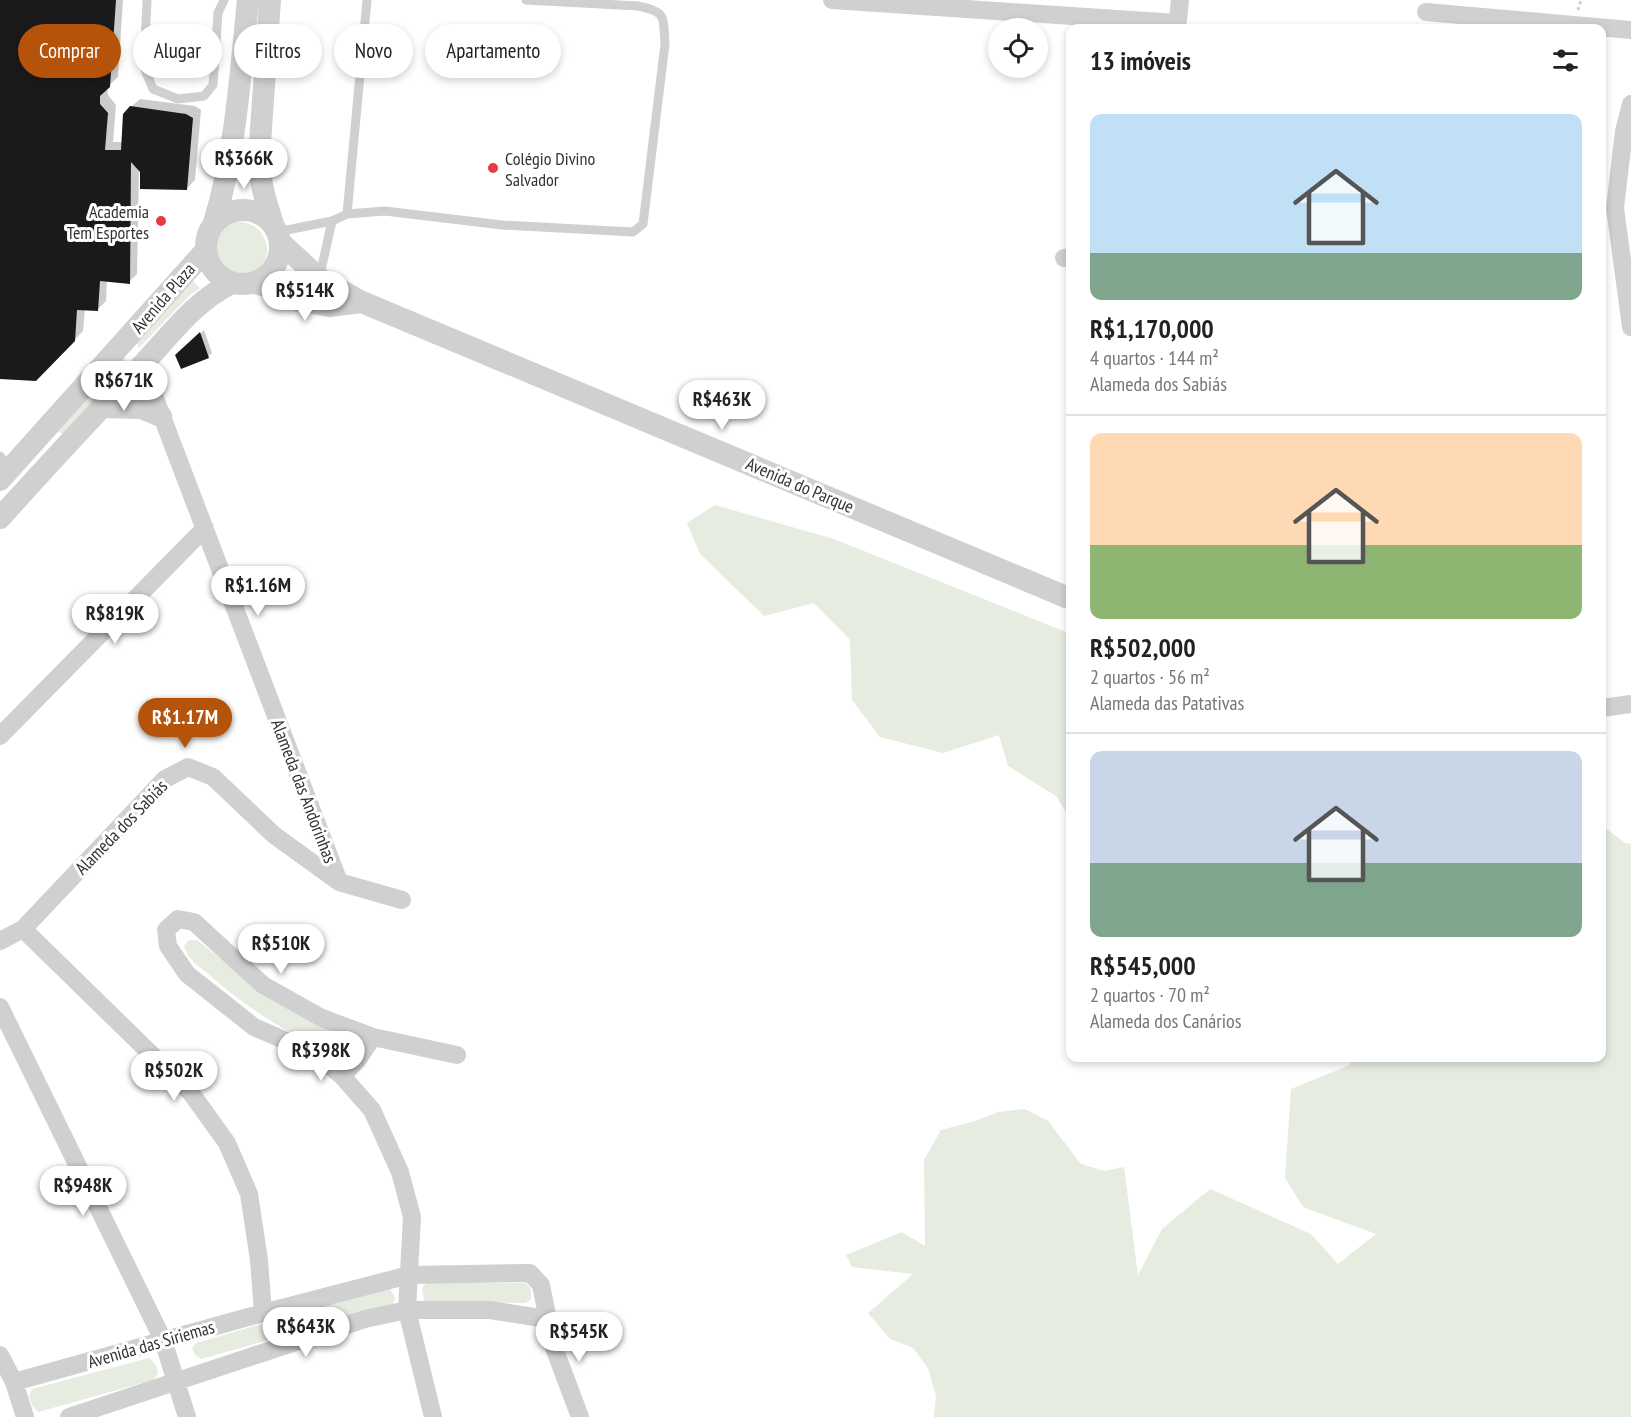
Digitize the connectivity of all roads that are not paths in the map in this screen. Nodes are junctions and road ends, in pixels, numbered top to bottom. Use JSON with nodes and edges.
{"nodes":[{"id":1,"x":147,"y":0,"type":"edge"},
{"id":2,"x":224,"y":0,"type":"edge"},
{"id":3,"x":270,"y":0,"type":"edge"},
{"id":4,"x":367,"y":0,"type":"edge"},
{"id":5,"x":526,"y":0,"type":"edge"},
{"id":6,"x":832,"y":0,"type":"edge"},
{"id":7,"x":1180,"y":0,"type":"edge"},
{"id":8,"x":245,"y":4,"type":"edge"},
{"id":9,"x":1425,"y":14,"type":"edge"},
{"id":10,"x":1150,"y":24,"type":"edge"},
{"id":11,"x":1177,"y":24,"type":"edge"},
{"id":12,"x":1554,"y":24,"type":"edge"},
{"id":13,"x":1606,"y":28,"type":"edge"},
{"id":14,"x":1631,"y":30,"type":"edge"},
{"id":15,"x":1631,"y":104,"type":"edge"},
{"id":16,"x":347,"y":214,"type":"junction"},
{"id":17,"x":332,"y":221,"type":"junction"},
{"id":18,"x":214,"y":223,"type":"junction"},
{"id":19,"x":277,"y":233,"type":"junction"},
{"id":20,"x":206,"y":250,"type":"junction"},
{"id":21,"x":319,"y":278,"type":"junction"},
{"id":22,"x":243,"y":283,"type":"junction"},
{"id":23,"x":362,"y":302,"type":"junction"},
{"id":24,"x":1631,"y":327,"type":"edge"},
{"id":25,"x":129,"y":336,"type":"junction"},
{"id":26,"x":142,"y":364,"type":"junction"},
{"id":27,"x":101,"y":407,"type":"junction"},
{"id":28,"x":161,"y":417,"type":"junction"},
{"id":29,"x":4,"y":469,"type":"edge"},
{"id":30,"x":0,"y":518,"type":"edge"},
{"id":31,"x":205,"y":528,"type":"junction"},
{"id":32,"x":1066,"y":597,"type":"edge"},
{"id":33,"x":1631,"y":704,"type":"edge"},
{"id":34,"x":1606,"y":707,"type":"edge"},
{"id":35,"x":0,"y":736,"type":"edge"},
{"id":36,"x":339,"y":882,"type":"junction"},
{"id":37,"x":402,"y":900,"type":"dead end"},
{"id":38,"x":23,"y":929,"type":"junction"},
{"id":39,"x":0,"y":941,"type":"edge"},
{"id":40,"x":0,"y":1007,"type":"edge"},
{"id":41,"x":373,"y":1037,"type":"junction"},
{"id":42,"x":457,"y":1055,"type":"dead end"},
{"id":43,"x":342,"y":1077,"type":"junction"},
{"id":44,"x":409,"y":1275,"type":"junction"},
{"id":45,"x":407,"y":1310,"type":"junction"},
{"id":46,"x":263,"y":1313,"type":"junction"},
{"id":47,"x":547,"y":1319,"type":"junction"},
{"id":48,"x":164,"y":1340,"type":"junction"},
{"id":49,"x":0,"y":1355,"type":"edge"},
{"id":50,"x":14,"y":1382,"type":"junction"},
{"id":51,"x":176,"y":1383,"type":"junction"},
{"id":52,"x":25,"y":1417,"type":"edge"},
{"id":53,"x":69,"y":1417,"type":"edge"},
{"id":54,"x":187,"y":1417,"type":"edge"},
{"id":55,"x":433,"y":1417,"type":"edge"},
{"id":56,"x":580,"y":1417,"type":"edge"}],
"edges":[{"from":1,"to":2,"type":"lane"},
{"from":3,"to":19,"type":"street"},
{"from":4,"to":16,"type":"lane"},
{"from":5,"to":16,"type":"lane"},
{"from":6,"to":10,"type":"street"},
{"from":7,"to":11,"type":"street"},
{"from":8,"to":18,"type":"street"},
{"from":9,"to":12,"type":"street"},
{"from":13,"to":14,"type":"street"},
{"from":15,"to":24,"type":"street"},
{"from":16,"to":17,"type":"lane"},
{"from":17,"to":19,"type":"lane"},
{"from":17,"to":21,"type":"lane"},
{"from":18,"to":19,"type":"street"},
{"from":18,"to":20,"type":"street"},
{"from":19,"to":21,"type":"street","name":"Avenida do Parque"},
{"from":19,"to":22,"type":"street"},
{"from":20,"to":22,"type":"street"},
{"from":20,"to":25,"type":"street","name":"Avenida Plaza"},
{"from":21,"to":23,"type":"street","name":"Avenida do Parque"},
{"from":22,"to":23,"type":"street","name":"Avenida do Parque"},
{"from":22,"to":26,"type":"street","name":"Avenida Plaza"},
{"from":23,"to":32,"type":"street","name":"Avenida do Parque"},
{"from":25,"to":26,"type":"street"},
{"from":25,"to":29,"type":"street","name":"Avenida Plaza"},
{"from":26,"to":27,"type":"street","name":"Avenida Plaza"},
{"from":26,"to":28,"type":"street","name":"Alameda das Andorinhas"},
{"from":27,"to":28,"type":"street"},
{"from":27,"to":30,"type":"street","name":"Avenida Plaza"},
{"from":28,"to":31,"type":"street","name":"Alameda das Andorinhas"},
{"from":31,"to":35,"type":"street"},
{"from":31,"to":36,"type":"street","name":"Alameda das Andorinhas"},
{"from":33,"to":34,"type":"street"},
{"from":36,"to":37,"type":"street","name":"Alameda dos Sabiás"},
{"from":36,"to":38,"type":"street","name":"Alameda dos Sabiás"},
{"from":38,"to":39,"type":"street","name":"Alameda dos Sabiás"},
{"from":38,"to":46,"type":"street"},
{"from":40,"to":48,"type":"street"},
{"from":41,"to":42,"type":"street"},
{"from":41,"to":43,"type":"street"},
{"from":41,"to":43,"type":"street"},
{"from":43,"to":44,"type":"street"},
{"from":44,"to":45,"type":"street"},
{"from":44,"to":46,"type":"street","name":"Avenida das Siriemas"},
{"from":44,"to":47,"type":"street","name":"Avenida das Siriemas"},
{"from":45,"to":47,"type":"street"},
{"from":45,"to":51,"type":"street"},
{"from":45,"to":55,"type":"street"},
{"from":46,"to":48,"type":"street","name":"Avenida das Siriemas"},
{"from":47,"to":56,"type":"street","name":"Avenida das Siriemas"},
{"from":48,"to":50,"type":"street","name":"Avenida das Siriemas"},
{"from":48,"to":51,"type":"street"},
{"from":49,"to":50,"type":"street"},
{"from":50,"to":52,"type":"street"},
{"from":51,"to":53,"type":"street"},
{"from":51,"to":54,"type":"street"}]}
